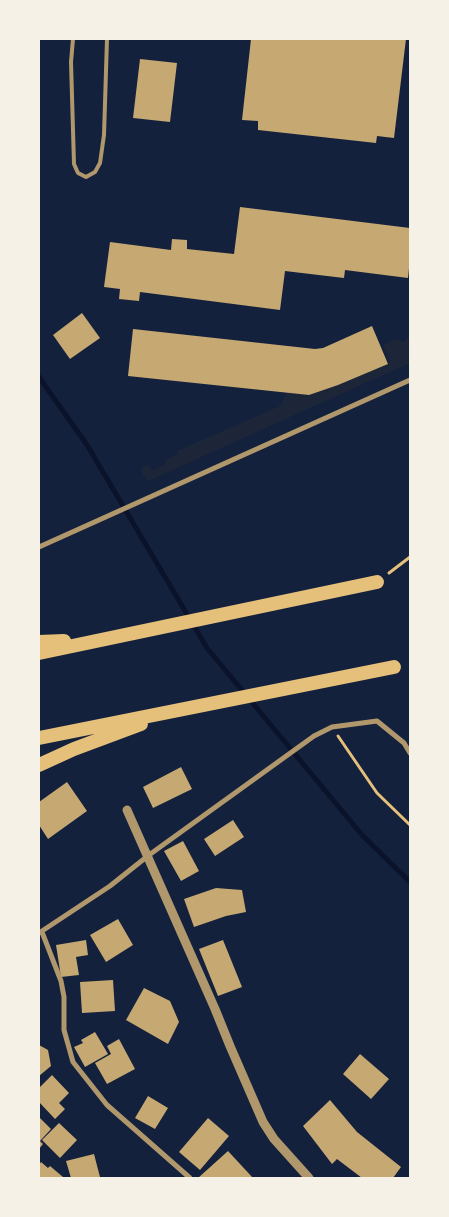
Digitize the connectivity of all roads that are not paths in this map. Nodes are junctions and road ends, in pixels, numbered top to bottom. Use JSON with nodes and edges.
{"nodes":[{"id":1,"x":74,"y":39,"type":"edge"},
{"id":2,"x":107,"y":39,"type":"edge"},
{"id":3,"x":410,"y":380,"type":"edge"},
{"id":4,"x":39,"y":547,"type":"edge"},
{"id":5,"x":377,"y":582,"type":"road end"},
{"id":6,"x":105,"y":640,"type":"junction"},
{"id":7,"x":39,"y":642,"type":"edge"},
{"id":8,"x":39,"y":652,"type":"edge"},
{"id":9,"x":394,"y":668,"type":"dead end"},
{"id":10,"x":182,"y":709,"type":"junction"},
{"id":11,"x":39,"y":738,"type":"edge"},
{"id":12,"x":410,"y":753,"type":"edge"},
{"id":13,"x":39,"y":765,"type":"edge"},
{"id":14,"x":127,"y":810,"type":"dead end"},
{"id":15,"x":149,"y":856,"type":"junction"},
{"id":16,"x":40,"y":932,"type":"edge"},
{"id":17,"x":190,"y":1178,"type":"edge"},
{"id":18,"x":309,"y":1178,"type":"edge"}],
"edges":[{"from":1,"to":2,"type":"lane"},
{"from":3,"to":4,"type":"street"},
{"from":5,"to":6,"type":"highway"},
{"from":6,"to":7,"type":"highway"},
{"from":6,"to":8,"type":"highway"},
{"from":9,"to":10,"type":"highway"},
{"from":10,"to":11,"type":"highway"},
{"from":10,"to":13,"type":"highway"},
{"from":12,"to":15,"type":"street"},
{"from":14,"to":15,"type":"street"},
{"from":15,"to":16,"type":"street"},
{"from":15,"to":18,"type":"street"},
{"from":16,"to":17,"type":"street"}]}
